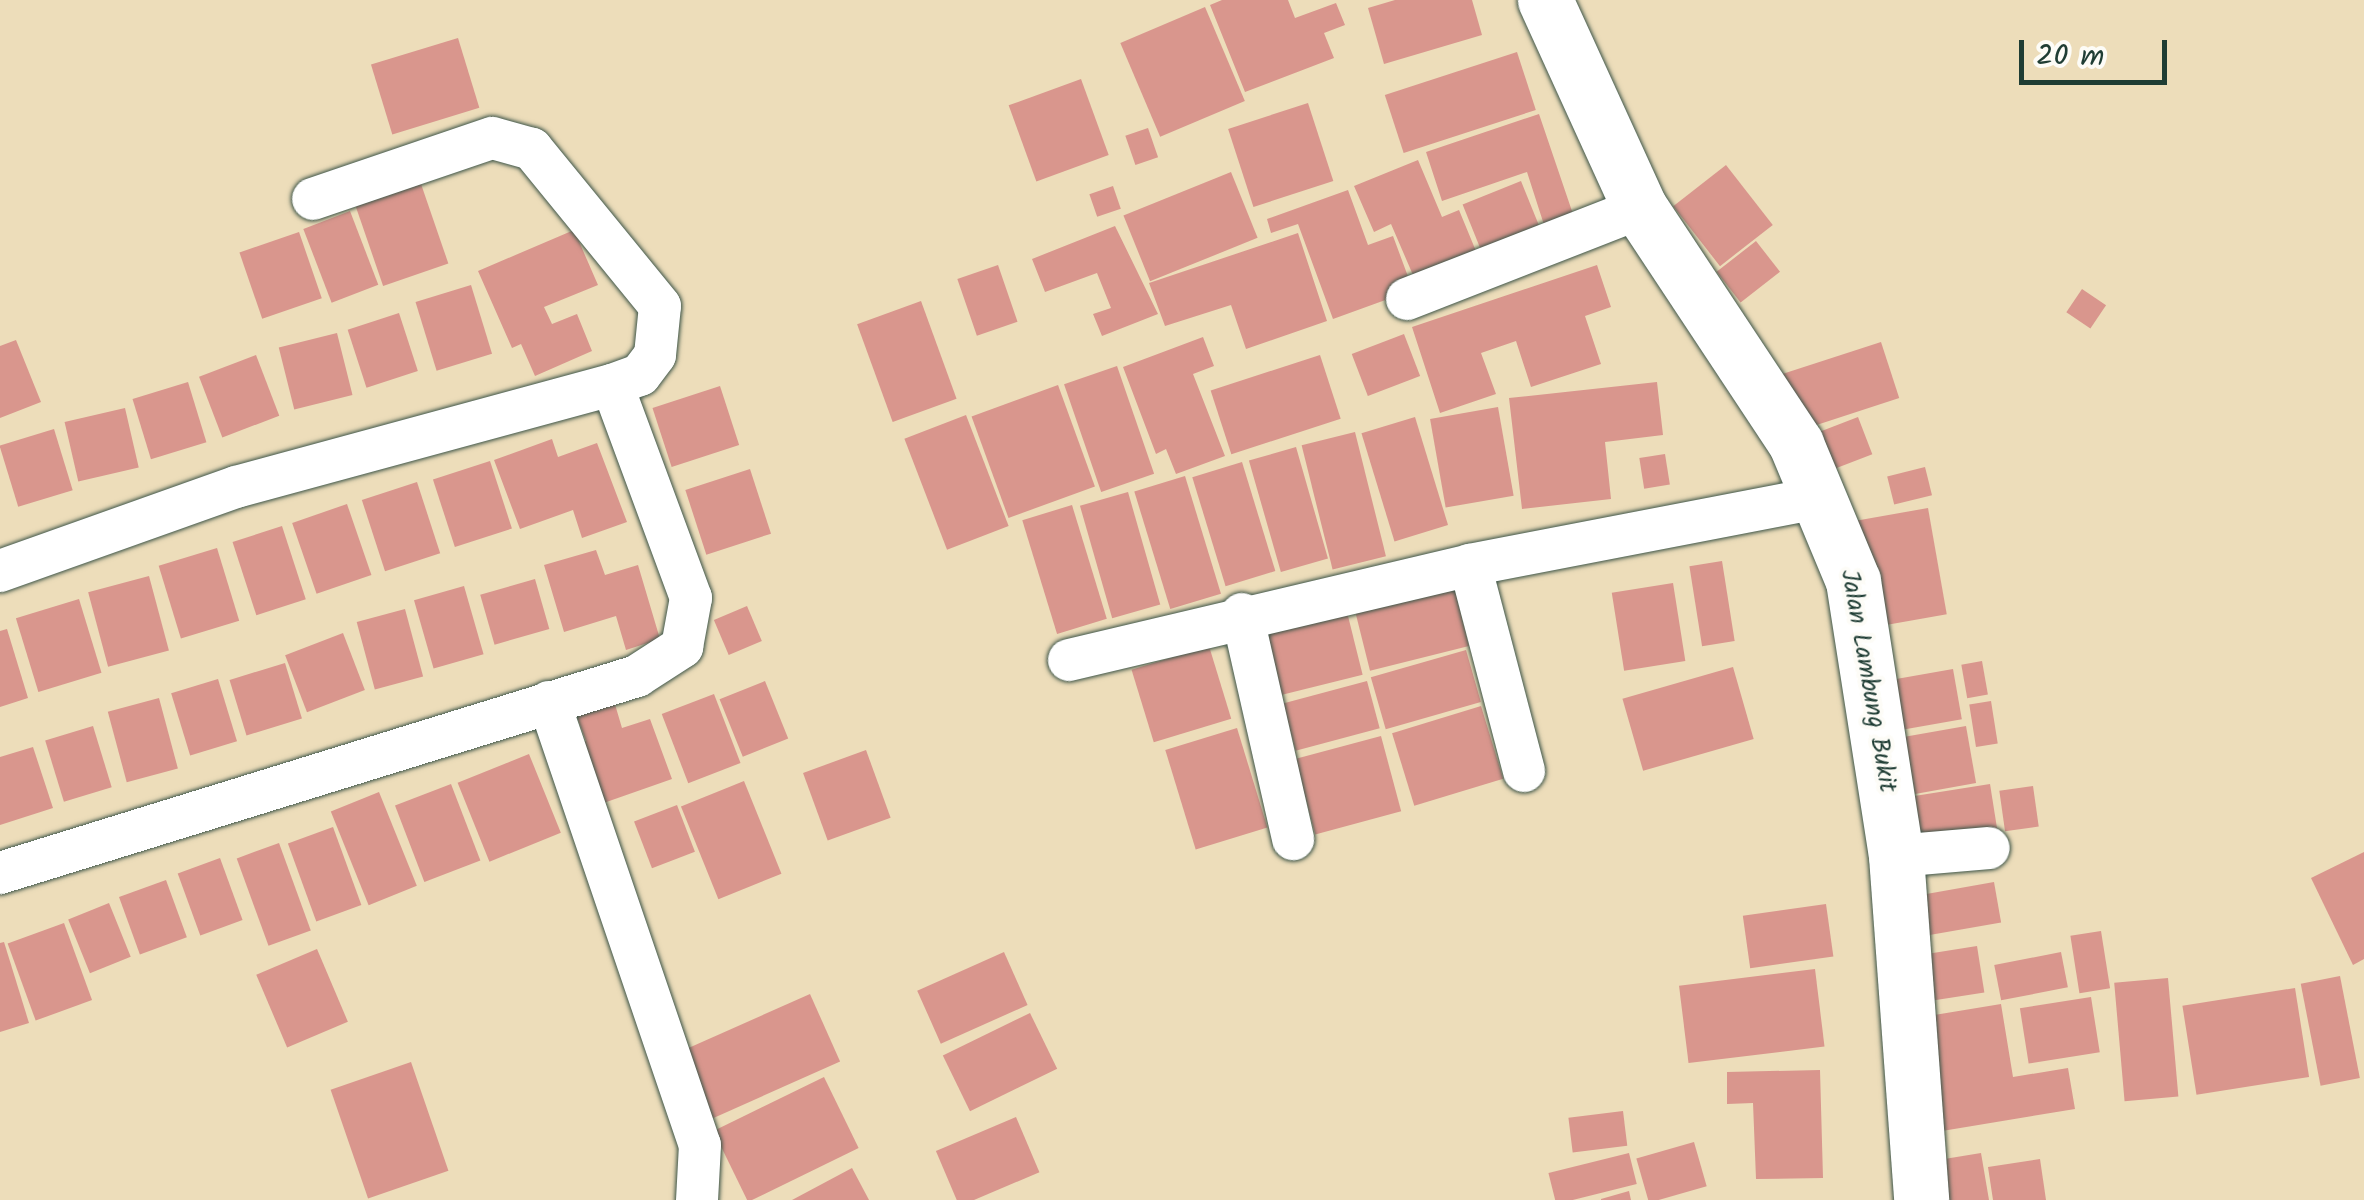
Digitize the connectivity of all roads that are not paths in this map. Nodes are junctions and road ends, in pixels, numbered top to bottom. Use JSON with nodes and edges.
{"nodes":[{"id":1,"x":1545,"y":0,"type":"edge"},
{"id":2,"x":313,"y":199,"type":"dead end"},
{"id":3,"x":1640,"y":208,"type":"junction"},
{"id":4,"x":1407,"y":299,"type":"dead end"},
{"id":5,"x":612,"y":385,"type":"junction"},
{"id":6,"x":1824,"y":497,"type":"junction"},
{"id":7,"x":1470,"y":565,"type":"junction"},
{"id":8,"x":0,"y":571,"type":"edge"},
{"id":9,"x":1242,"y":614,"type":"junction"},
{"id":10,"x":1068,"y":660,"type":"dead end"},
{"id":11,"x":549,"y":702,"type":"junction"},
{"id":12,"x":1524,"y":771,"type":"dead end"},
{"id":13,"x":1293,"y":839,"type":"dead end"},
{"id":14,"x":1989,"y":848,"type":"dead end"},
{"id":15,"x":1896,"y":856,"type":"junction"},
{"id":16,"x":0,"y":873,"type":"edge"},
{"id":17,"x":696,"y":1200,"type":"edge"},
{"id":18,"x":1921,"y":1200,"type":"edge"}],
"edges":[{"from":1,"to":3,"type":"street","name":"Jalan Lambung Bukit"},
{"from":2,"to":5,"type":"street"},
{"from":3,"to":4,"type":"street"},
{"from":3,"to":6,"type":"street","name":"Jalan Lambung Bukit"},
{"from":5,"to":8,"type":"street"},
{"from":5,"to":11,"type":"street"},
{"from":6,"to":7,"type":"street"},
{"from":6,"to":15,"type":"street","name":"Jalan Lambung Bukit"},
{"from":7,"to":9,"type":"street"},
{"from":7,"to":12,"type":"street"},
{"from":9,"to":10,"type":"street"},
{"from":9,"to":13,"type":"street"},
{"from":11,"to":16,"type":"street"},
{"from":11,"to":17,"type":"street"},
{"from":14,"to":15,"type":"street"},
{"from":15,"to":18,"type":"street","name":"Jalan Lambung Bukit"}]}
